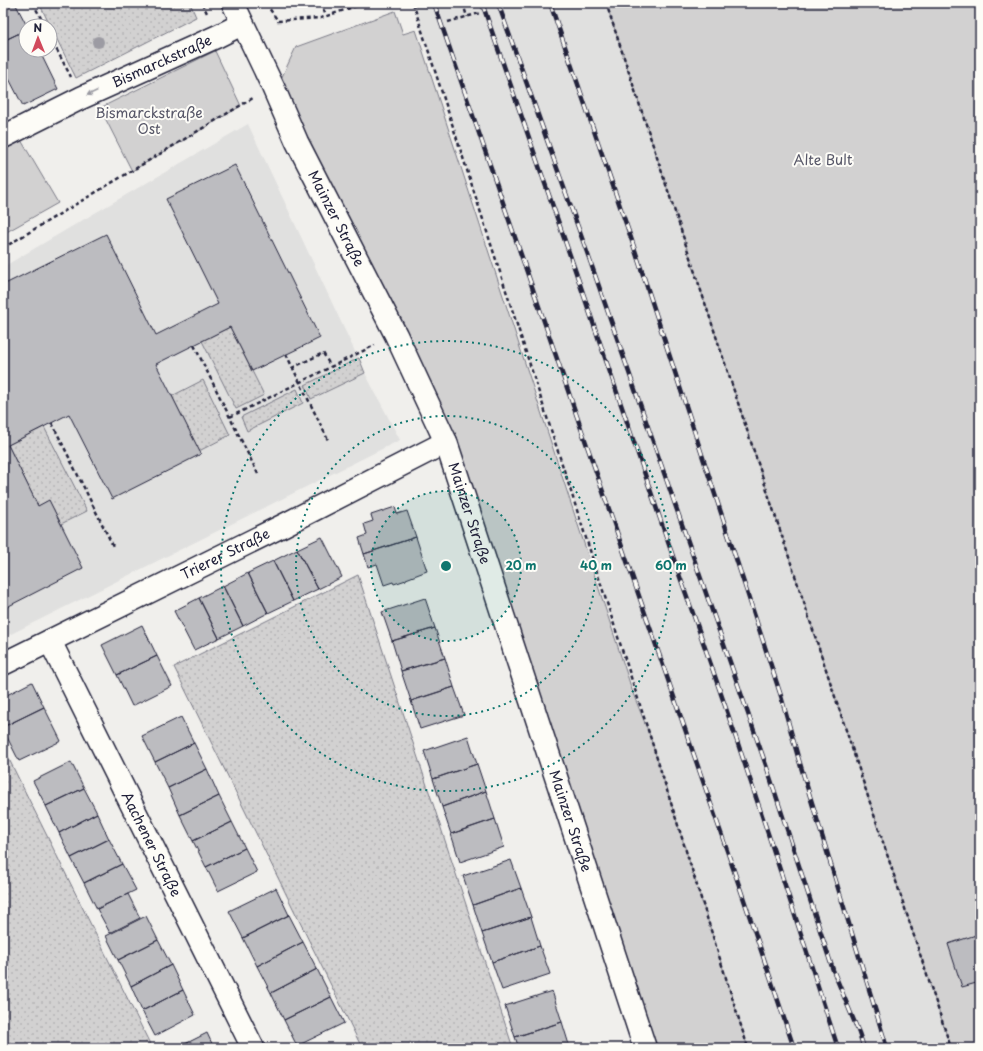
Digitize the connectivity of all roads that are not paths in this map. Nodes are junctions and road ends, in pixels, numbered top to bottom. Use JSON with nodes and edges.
{"nodes":[{"id":1,"x":233,"y":3,"type":"edge"},
{"id":2,"x":242,"y":24,"type":"junction"},
{"id":3,"x":3,"y":137,"type":"edge"},
{"id":4,"x":446,"y":442,"type":"junction"},
{"id":5,"x":50,"y":641,"type":"junction"},
{"id":6,"x":3,"y":664,"type":"edge"},
{"id":7,"x":253,"y":1048,"type":"edge"},
{"id":8,"x":646,"y":1048,"type":"edge"}],
"edges":[{"from":1,"to":2,"type":"street","name":"Mainzer Straße"},
{"from":2,"to":3,"type":"street","name":"Bismarckstraße","one_way":true},
{"from":2,"to":4,"type":"street","name":"Mainzer Straße"},
{"from":4,"to":5,"type":"street","name":"Trierer Straße"},
{"from":4,"to":8,"type":"street","name":"Mainzer Straße"},
{"from":5,"to":6,"type":"street","name":"Trierer Straße"},
{"from":5,"to":7,"type":"street","name":"Aachener Straße"}]}
